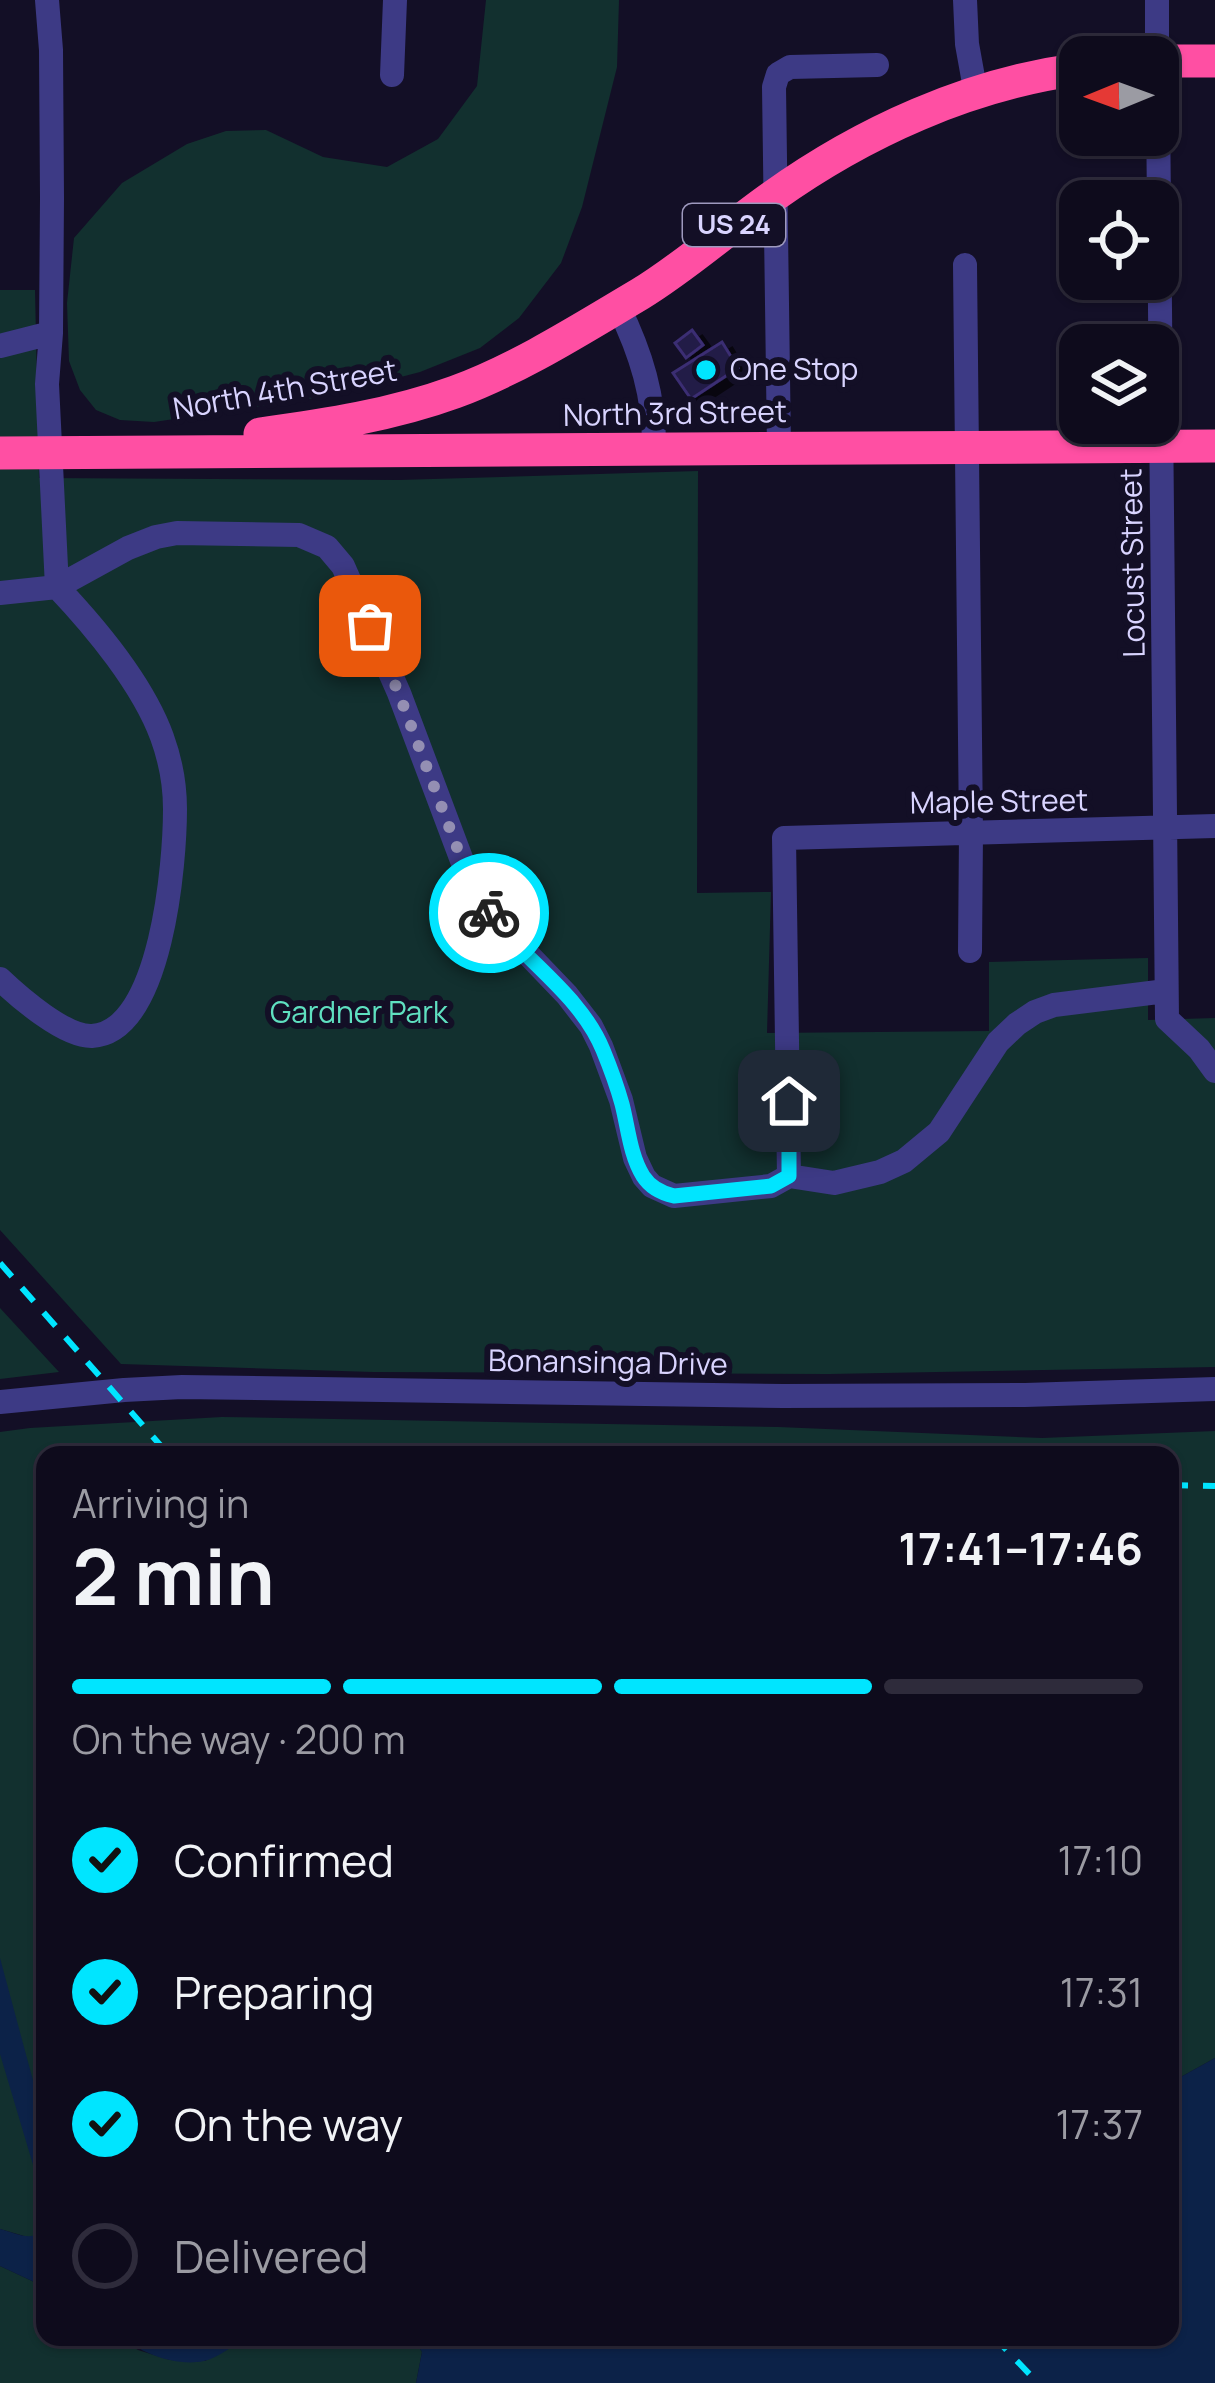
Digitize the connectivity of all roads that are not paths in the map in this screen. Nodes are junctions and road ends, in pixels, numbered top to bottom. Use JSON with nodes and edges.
{"nodes":[{"id":1,"x":47,"y":0,"type":"edge"},
{"id":2,"x":395,"y":0,"type":"edge"},
{"id":3,"x":965,"y":0,"type":"edge"},
{"id":4,"x":1156,"y":0,"type":"edge"},
{"id":5,"x":1157,"y":36,"type":"edge"},
{"id":6,"x":1179,"y":60,"type":"edge"},
{"id":7,"x":1215,"y":61,"type":"edge"},
{"id":8,"x":877,"y":65,"type":"dead end"},
{"id":9,"x":1059,"y":74,"type":"edge"},
{"id":10,"x":392,"y":75,"type":"dead end"},
{"id":11,"x":976,"y":94,"type":"junction"},
{"id":12,"x":1159,"y":156,"type":"edge"},
{"id":13,"x":776,"y":194,"type":"junction"},
{"id":14,"x":965,"y":265,"type":"dead end"},
{"id":15,"x":618,"y":306,"type":"junction"},
{"id":16,"x":51,"y":333,"type":"junction"},
{"id":17,"x":0,"y":346,"type":"edge"},
{"id":18,"x":1215,"y":446,"type":"edge"},
{"id":19,"x":968,"y":447,"type":"junction"},
{"id":20,"x":1162,"y":447,"type":"junction"},
{"id":21,"x":779,"y":448,"type":"junction"},
{"id":22,"x":654,"y":450,"type":"junction"},
{"id":23,"x":136,"y":451,"type":"junction"},
{"id":24,"x":52,"y":452,"type":"junction"},
{"id":25,"x":0,"y":453,"type":"edge"},
{"id":26,"x":57,"y":587,"type":"junction"},
{"id":27,"x":0,"y":593,"type":"edge"},
{"id":28,"x":1215,"y":826,"type":"edge"},
{"id":29,"x":1166,"y":828,"type":"junction"},
{"id":30,"x":971,"y":833,"type":"junction"},
{"id":31,"x":970,"y":951,"type":"dead end"},
{"id":32,"x":0,"y":980,"type":"edge"},
{"id":33,"x":1166,"y":991,"type":"junction"},
{"id":34,"x":1215,"y":1071,"type":"edge"},
{"id":35,"x":789,"y":1176,"type":"junction"},
{"id":36,"x":1215,"y":1389,"type":"edge"},
{"id":37,"x":0,"y":1402,"type":"edge"}],
"edges":[{"from":1,"to":16,"type":"street"},
{"from":2,"to":10,"type":"street"},
{"from":3,"to":11,"type":"street"},
{"from":4,"to":5,"type":"street"},
{"from":6,"to":7,"type":"highway"},
{"from":8,"to":13,"type":"street"},
{"from":9,"to":11,"type":"highway","name":"North 4th Street","number":"US 24"},
{"from":11,"to":13,"type":"highway","name":"North 4th Street","number":"US 24"},
{"from":12,"to":20,"type":"street","name":"Locust Street"},
{"from":13,"to":15,"type":"highway","name":"North 4th Street","number":"US 24"},
{"from":13,"to":21,"type":"street"},
{"from":14,"to":19,"type":"street"},
{"from":15,"to":22,"type":"street"},
{"from":15,"to":23,"type":"highway","name":"North 4th Street","number":"US 24"},
{"from":16,"to":17,"type":"street"},
{"from":16,"to":24,"type":"street"},
{"from":18,"to":20,"type":"highway","name":"North 3rd Street","number":"US 24"},
{"from":19,"to":20,"type":"highway","name":"North 3rd Street","number":"US 24"},
{"from":19,"to":21,"type":"highway","name":"North 3rd Street","number":"US 24"},
{"from":19,"to":30,"type":"street"},
{"from":20,"to":29,"type":"street","name":"Locust Street"},
{"from":21,"to":22,"type":"highway","name":"North 3rd Street","number":"US 24"},
{"from":22,"to":23,"type":"highway","name":"North 3rd Street","number":"US 24"},
{"from":23,"to":24,"type":"highway","number":"US 24"},
{"from":24,"to":25,"type":"highway","number":"US 24"},
{"from":24,"to":26,"type":"street"},
{"from":26,"to":27,"type":"street"},
{"from":26,"to":32,"type":"street"},
{"from":26,"to":35,"type":"street"},
{"from":28,"to":29,"type":"street","name":"Maple Street"},
{"from":29,"to":30,"type":"street","name":"Maple Street"},
{"from":29,"to":33,"type":"street","name":"Locust Street"},
{"from":30,"to":31,"type":"street"},
{"from":30,"to":35,"type":"street","name":"Maple Street"},
{"from":33,"to":34,"type":"street","name":"Locust Street"},
{"from":33,"to":35,"type":"street"},
{"from":36,"to":37,"type":"street","name":"Bonansinga Drive"}]}
